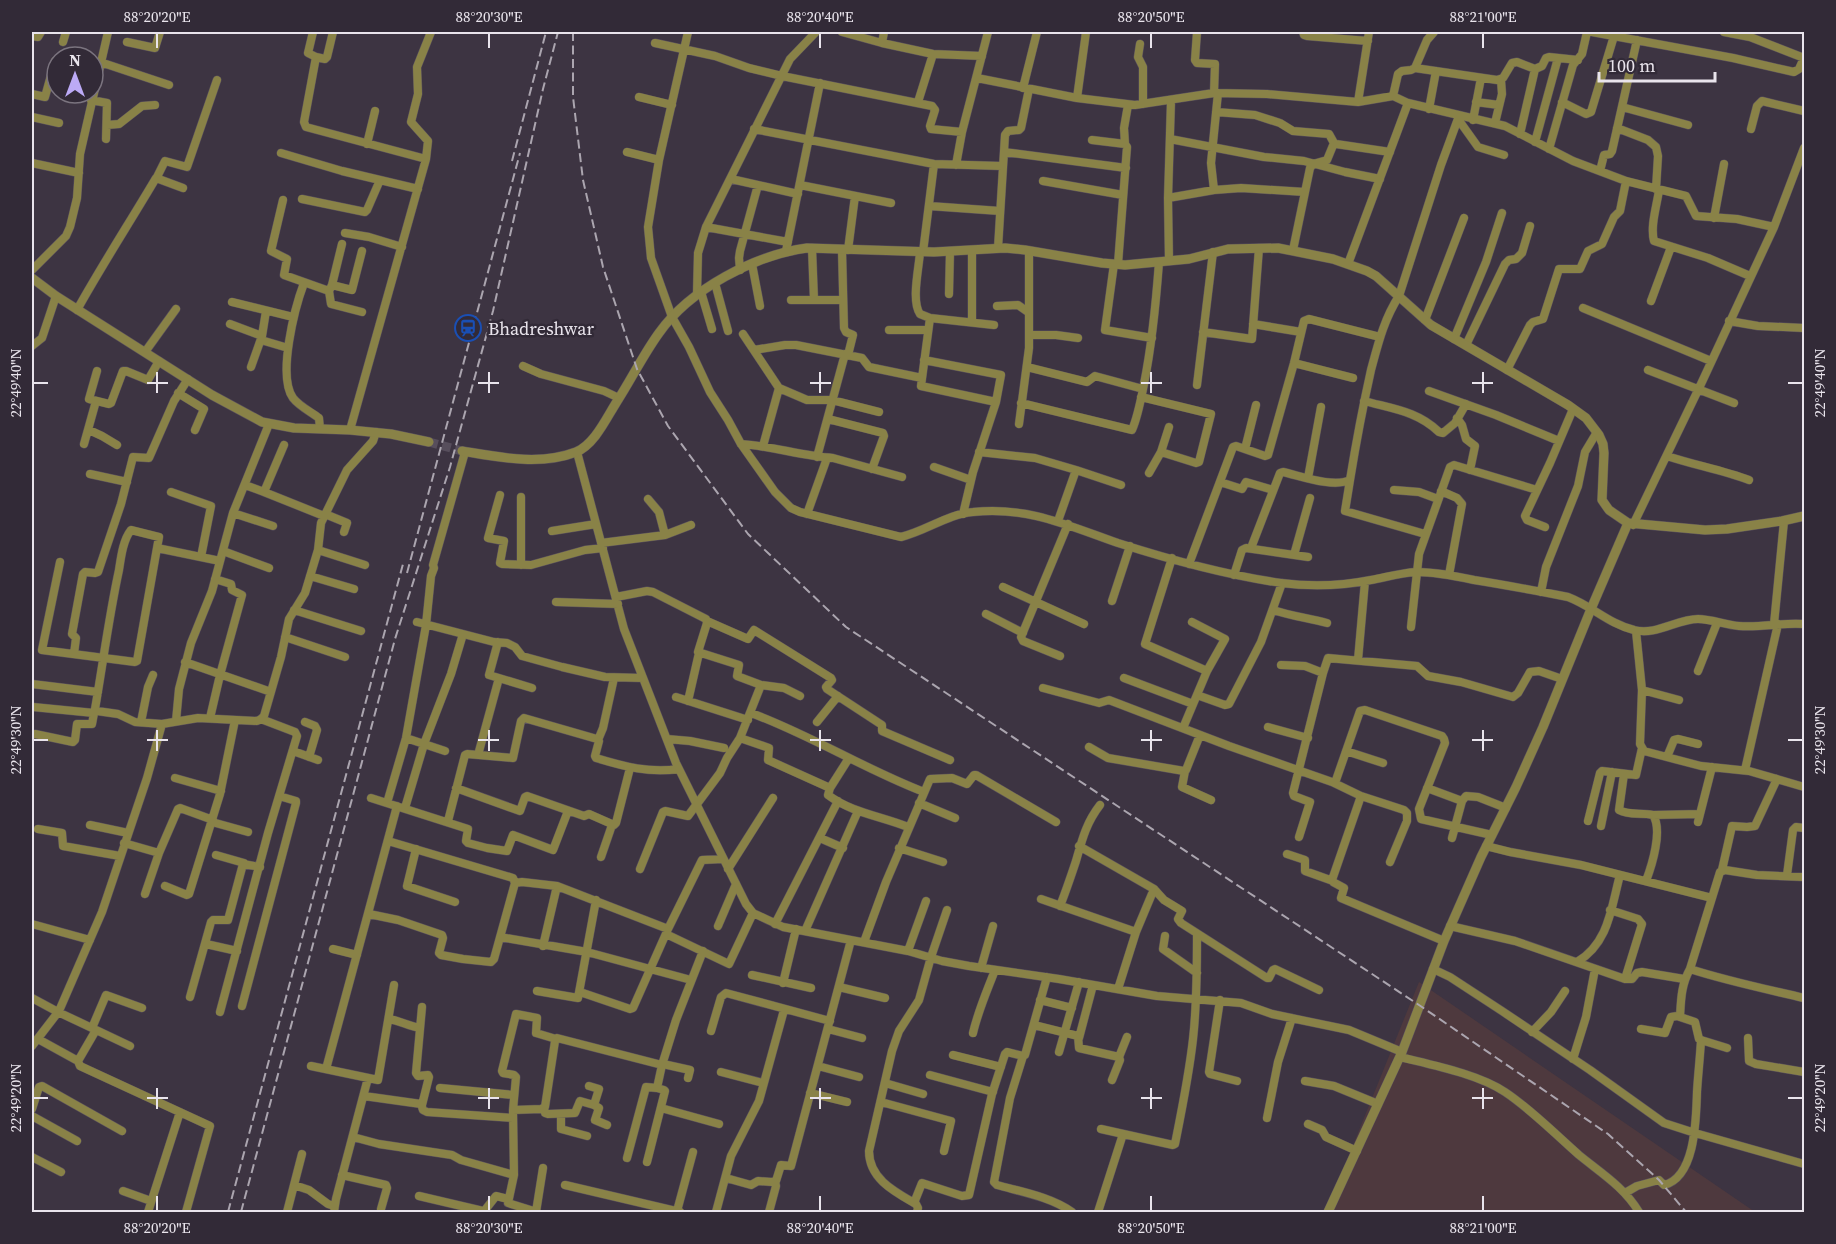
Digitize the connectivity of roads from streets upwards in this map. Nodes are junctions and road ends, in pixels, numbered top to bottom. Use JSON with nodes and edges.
{"nodes":[{"id":1,"x":41,"y":32,"type":"edge"},
{"id":2,"x":66,"y":32,"type":"edge"},
{"id":3,"x":160,"y":32,"type":"edge"},
{"id":4,"x":313,"y":32,"type":"edge"},
{"id":5,"x":333,"y":32,"type":"edge"},
{"id":6,"x":431,"y":32,"type":"edge"},
{"id":7,"x":688,"y":32,"type":"edge"},
{"id":8,"x":816,"y":32,"type":"edge"},
{"id":9,"x":842,"y":32,"type":"edge"},
{"id":10,"x":884,"y":32,"type":"edge"},
{"id":11,"x":988,"y":32,"type":"edge"},
{"id":12,"x":1037,"y":32,"type":"edge"},
{"id":13,"x":1086,"y":32,"type":"edge"},
{"id":14,"x":1197,"y":32,"type":"edge"},
{"id":15,"x":1303,"y":32,"type":"edge"},
{"id":16,"x":1369,"y":32,"type":"edge"},
{"id":17,"x":1434,"y":32,"type":"edge"},
{"id":18,"x":1589,"y":32,"type":"edge"},
{"id":19,"x":1729,"y":32,"type":"edge"},
{"id":20,"x":1613,"y":34,"type":"edge"},
{"id":21,"x":32,"y":36,"type":"edge"},
{"id":22,"x":1637,"y":40,"type":"junction"},
{"id":23,"x":1368,"y":41,"type":"junction"},
{"id":24,"x":63,"y":42,"type":"dead end"},
{"id":25,"x":127,"y":42,"type":"dead end"},
{"id":26,"x":655,"y":43,"type":"dead end"},
{"id":27,"x":882,"y":43,"type":"junction"},
{"id":28,"x":1140,"y":44,"type":"dead end"},
{"id":29,"x":684,"y":49,"type":"junction"},
{"id":30,"x":933,"y":54,"type":"junction"},
{"id":31,"x":982,"y":56,"type":"junction"},
{"id":32,"x":316,"y":57,"type":"junction"},
{"id":33,"x":1558,"y":57,"type":"junction"},
{"id":34,"x":1578,"y":60,"type":"junction"},
{"id":35,"x":105,"y":64,"type":"edge"},
{"id":36,"x":1415,"y":68,"type":"junction"},
{"id":37,"x":1535,"y":69,"type":"junction"},
{"id":38,"x":1436,"y":71,"type":"junction"},
{"id":39,"x":782,"y":76,"type":"junction"},
{"id":40,"x":977,"y":78,"type":"junction"},
{"id":41,"x":1481,"y":78,"type":"junction"},
{"id":42,"x":217,"y":80,"type":"dead end"},
{"id":43,"x":1501,"y":80,"type":"junction"},
{"id":44,"x":820,"y":83,"type":"junction"},
{"id":45,"x":169,"y":85,"type":"dead end"},
{"id":46,"x":1026,"y":89,"type":"junction"},
{"id":47,"x":1216,"y":93,"type":"junction"},
{"id":48,"x":1393,"y":96,"type":"junction"},
{"id":49,"x":639,"y":97,"type":"dead end"},
{"id":50,"x":1077,"y":98,"type":"junction"},
{"id":51,"x":1171,"y":101,"type":"junction"},
{"id":52,"x":918,"y":102,"type":"junction"},
{"id":53,"x":1358,"y":102,"type":"junction"},
{"id":54,"x":1476,"y":102,"type":"junction"},
{"id":55,"x":1562,"y":102,"type":"junction"},
{"id":56,"x":105,"y":103,"type":"edge"},
{"id":57,"x":1408,"y":103,"type":"junction"},
{"id":58,"x":1143,"y":104,"type":"junction"},
{"id":59,"x":91,"y":105,"type":"edge"},
{"id":60,"x":156,"y":105,"type":"dead end"},
{"id":61,"x":672,"y":105,"type":"junction"},
{"id":62,"x":1128,"y":105,"type":"junction"},
{"id":63,"x":1499,"y":105,"type":"junction"},
{"id":64,"x":1622,"y":107,"type":"junction"},
{"id":65,"x":1429,"y":109,"type":"junction"},
{"id":66,"x":375,"y":111,"type":"dead end"},
{"id":67,"x":1804,"y":111,"type":"edge"},
{"id":68,"x":1216,"y":112,"type":"junction"},
{"id":69,"x":32,"y":117,"type":"edge"},
{"id":70,"x":1459,"y":118,"type":"junction"},
{"id":71,"x":1473,"y":120,"type":"junction"},
{"id":72,"x":59,"y":123,"type":"dead end"},
{"id":73,"x":1495,"y":123,"type":"junction"},
{"id":74,"x":107,"y":125,"type":"junction"},
{"id":75,"x":1688,"y":125,"type":"dead end"},
{"id":76,"x":1617,"y":128,"type":"junction"},
{"id":77,"x":754,"y":129,"type":"junction"},
{"id":78,"x":1751,"y":129,"type":"dead end"},
{"id":79,"x":962,"y":132,"type":"junction"},
{"id":80,"x":1520,"y":134,"type":"junction"},
{"id":81,"x":106,"y":139,"type":"dead end"},
{"id":82,"x":1170,"y":139,"type":"junction"},
{"id":83,"x":808,"y":140,"type":"junction"},
{"id":84,"x":1092,"y":140,"type":"dead end"},
{"id":85,"x":1535,"y":142,"type":"junction"},
{"id":86,"x":1334,"y":143,"type":"junction"},
{"id":87,"x":367,"y":144,"type":"junction"},
{"id":88,"x":1125,"y":144,"type":"junction"},
{"id":89,"x":1211,"y":148,"type":"junction"},
{"id":90,"x":1549,"y":148,"type":"junction"},
{"id":91,"x":1804,"y":148,"type":"edge"},
{"id":92,"x":627,"y":152,"type":"dead end"},
{"id":93,"x":1004,"y":152,"type":"junction"},
{"id":94,"x":1390,"y":152,"type":"junction"},
{"id":95,"x":281,"y":153,"type":"dead end"},
{"id":96,"x":1504,"y":155,"type":"dead end"},
{"id":97,"x":426,"y":159,"type":"junction"},
{"id":98,"x":659,"y":160,"type":"junction"},
{"id":99,"x":32,"y":163,"type":"edge"},
{"id":100,"x":934,"y":164,"type":"junction"},
{"id":101,"x":1313,"y":164,"type":"junction"},
{"id":102,"x":1724,"y":164,"type":"dead end"},
{"id":103,"x":956,"y":165,"type":"junction"},
{"id":104,"x":1002,"y":166,"type":"junction"},
{"id":105,"x":1126,"y":168,"type":"junction"},
{"id":106,"x":1600,"y":171,"type":"junction"},
{"id":107,"x":79,"y":174,"type":"junction"},
{"id":108,"x":157,"y":177,"type":"junction"},
{"id":109,"x":731,"y":178,"type":"junction"},
{"id":110,"x":1380,"y":178,"type":"junction"},
{"id":111,"x":380,"y":180,"type":"junction"},
{"id":112,"x":1043,"y":181,"type":"dead end"},
{"id":113,"x":1626,"y":182,"type":"junction"},
{"id":114,"x":758,"y":185,"type":"junction"},
{"id":115,"x":800,"y":185,"type":"junction"},
{"id":116,"x":183,"y":188,"type":"dead end"},
{"id":117,"x":418,"y":189,"type":"junction"},
{"id":118,"x":1658,"y":189,"type":"junction"},
{"id":119,"x":1214,"y":190,"type":"junction"},
{"id":120,"x":1305,"y":192,"type":"junction"},
{"id":121,"x":798,"y":194,"type":"junction"},
{"id":122,"x":1123,"y":195,"type":"junction"},
{"id":123,"x":855,"y":196,"type":"junction"},
{"id":124,"x":1167,"y":198,"type":"junction"},
{"id":125,"x":302,"y":199,"type":"dead end"},
{"id":126,"x":283,"y":200,"type":"dead end"},
{"id":127,"x":891,"y":203,"type":"dead end"},
{"id":128,"x":929,"y":206,"type":"junction"},
{"id":129,"x":1000,"y":211,"type":"junction"},
{"id":130,"x":1502,"y":213,"type":"dead end"},
{"id":131,"x":1464,"y":218,"type":"dead end"},
{"id":132,"x":1714,"y":218,"type":"junction"},
{"id":133,"x":1530,"y":226,"type":"dead end"},
{"id":134,"x":1773,"y":226,"type":"junction"},
{"id":135,"x":706,"y":227,"type":"junction"},
{"id":136,"x":345,"y":233,"type":"dead end"},
{"id":137,"x":745,"y":234,"type":"junction"},
{"id":138,"x":342,"y":244,"type":"dead end"},
{"id":139,"x":787,"y":246,"type":"junction"},
{"id":140,"x":402,"y":247,"type":"junction"},
{"id":141,"x":1671,"y":247,"type":"junction"},
{"id":142,"x":812,"y":248,"type":"junction"},
{"id":143,"x":998,"y":248,"type":"junction"},
{"id":144,"x":1259,"y":248,"type":"junction"},
{"id":145,"x":845,"y":250,"type":"junction"},
{"id":146,"x":972,"y":250,"type":"junction"},
{"id":147,"x":1293,"y":250,"type":"junction"},
{"id":148,"x":362,"y":251,"type":"dead end"},
{"id":149,"x":950,"y":251,"type":"junction"},
{"id":150,"x":1029,"y":251,"type":"junction"},
{"id":151,"x":922,"y":252,"type":"junction"},
{"id":152,"x":1213,"y":252,"type":"junction"},
{"id":153,"x":1164,"y":262,"type":"junction"},
{"id":154,"x":752,"y":264,"type":"junction"},
{"id":155,"x":1116,"y":264,"type":"junction"},
{"id":156,"x":1348,"y":264,"type":"junction"},
{"id":157,"x":32,"y":270,"type":"edge"},
{"id":158,"x":740,"y":270,"type":"junction"},
{"id":159,"x":1750,"y":276,"type":"junction"},
{"id":160,"x":32,"y":278,"type":"edge"},
{"id":161,"x":304,"y":283,"type":"junction"},
{"id":162,"x":715,"y":283,"type":"junction"},
{"id":163,"x":330,"y":288,"type":"junction"},
{"id":164,"x":699,"y":293,"type":"junction"},
{"id":165,"x":949,"y":294,"type":"dead end"},
{"id":166,"x":1399,"y":296,"type":"junction"},
{"id":167,"x":61,"y":300,"type":"junction"},
{"id":168,"x":791,"y":300,"type":"dead end"},
{"id":169,"x":814,"y":300,"type":"junction"},
{"id":170,"x":843,"y":300,"type":"junction"},
{"id":171,"x":231,"y":302,"type":"dead end"},
{"id":172,"x":1651,"y":302,"type":"dead end"},
{"id":173,"x":760,"y":306,"type":"dead end"},
{"id":174,"x":997,"y":306,"type":"dead end"},
{"id":175,"x":1583,"y":308,"type":"dead end"},
{"id":176,"x":176,"y":309,"type":"dead end"},
{"id":177,"x":77,"y":310,"type":"junction"},
{"id":178,"x":266,"y":311,"type":"junction"},
{"id":179,"x":362,"y":312,"type":"dead end"},
{"id":180,"x":1028,"y":312,"type":"junction"},
{"id":181,"x":293,"y":317,"type":"junction"},
{"id":182,"x":672,"y":317,"type":"junction"},
{"id":183,"x":930,"y":318,"type":"junction"},
{"id":184,"x":1425,"y":320,"type":"junction"},
{"id":185,"x":1729,"y":321,"type":"junction"},
{"id":186,"x":972,"y":322,"type":"junction"},
{"id":187,"x":230,"y":324,"type":"dead end"},
{"id":188,"x":1253,"y":324,"type":"junction"},
{"id":189,"x":994,"y":325,"type":"dead end"},
{"id":190,"x":1804,"y":328,"type":"edge"},
{"id":191,"x":712,"y":329,"type":"dead end"},
{"id":192,"x":728,"y":330,"type":"dead end"},
{"id":193,"x":889,"y":330,"type":"dead end"},
{"id":194,"x":928,"y":330,"type":"junction"},
{"id":195,"x":1203,"y":332,"type":"junction"},
{"id":196,"x":1301,"y":332,"type":"junction"},
{"id":197,"x":743,"y":334,"type":"dead end"},
{"id":198,"x":1029,"y":335,"type":"junction"},
{"id":199,"x":1380,"y":337,"type":"junction"},
{"id":200,"x":261,"y":338,"type":"junction"},
{"id":201,"x":1078,"y":338,"type":"dead end"},
{"id":202,"x":1152,"y":338,"type":"junction"},
{"id":203,"x":1454,"y":339,"type":"junction"},
{"id":204,"x":1466,"y":345,"type":"junction"},
{"id":205,"x":32,"y":346,"type":"edge"},
{"id":206,"x":288,"y":348,"type":"junction"},
{"id":207,"x":754,"y":350,"type":"junction"},
{"id":208,"x":145,"y":352,"type":"junction"},
{"id":209,"x":846,"y":354,"type":"junction"},
{"id":210,"x":924,"y":360,"type":"junction"},
{"id":211,"x":159,"y":361,"type":"junction"},
{"id":212,"x":1711,"y":361,"type":"junction"},
{"id":213,"x":1294,"y":363,"type":"junction"},
{"id":214,"x":522,"y":366,"type":"dead end"},
{"id":215,"x":251,"y":367,"type":"dead end"},
{"id":216,"x":1027,"y":367,"type":"junction"},
{"id":217,"x":1648,"y":369,"type":"dead end"},
{"id":218,"x":1507,"y":370,"type":"junction"},
{"id":219,"x":97,"y":371,"type":"dead end"},
{"id":220,"x":922,"y":378,"type":"junction"},
{"id":221,"x":1353,"y":378,"type":"dead end"},
{"id":222,"x":188,"y":379,"type":"junction"},
{"id":223,"x":1197,"y":385,"type":"dead end"},
{"id":224,"x":779,"y":388,"type":"junction"},
{"id":225,"x":1698,"y":389,"type":"junction"},
{"id":226,"x":1429,"y":391,"type":"dead end"},
{"id":227,"x":178,"y":393,"type":"junction"},
{"id":228,"x":1142,"y":393,"type":"junction"},
{"id":229,"x":619,"y":398,"type":"junction"},
{"id":230,"x":832,"y":400,"type":"junction"},
{"id":231,"x":96,"y":401,"type":"junction"},
{"id":232,"x":1364,"y":401,"type":"junction"},
{"id":233,"x":996,"y":402,"type":"junction"},
{"id":234,"x":1021,"y":403,"type":"junction"},
{"id":235,"x":1734,"y":403,"type":"dead end"},
{"id":236,"x":1466,"y":404,"type":"junction"},
{"id":237,"x":1256,"y":405,"type":"dead end"},
{"id":238,"x":1321,"y":407,"type":"dead end"},
{"id":239,"x":1573,"y":409,"type":"junction"},
{"id":240,"x":879,"y":412,"type":"dead end"},
{"id":241,"x":1457,"y":418,"type":"junction"},
{"id":242,"x":828,"y":419,"type":"junction"},
{"id":243,"x":269,"y":424,"type":"junction"},
{"id":244,"x":1019,"y":424,"type":"dead end"},
{"id":245,"x":1169,"y":427,"type":"dead end"},
{"id":246,"x":320,"y":429,"type":"junction"},
{"id":247,"x":350,"y":429,"type":"junction"},
{"id":248,"x":89,"y":430,"type":"junction"},
{"id":249,"x":195,"y":430,"type":"dead end"},
{"id":250,"x":376,"y":432,"type":"junction"},
{"id":251,"x":1597,"y":432,"type":"junction"},
{"id":252,"x":1559,"y":441,"type":"junction"},
{"id":253,"x":429,"y":442,"type":"tunnel mouth"},
{"id":254,"x":84,"y":444,"type":"dead end"},
{"id":255,"x":741,"y":444,"type":"junction"},
{"id":256,"x":117,"y":445,"type":"dead end"},
{"id":257,"x":284,"y":445,"type":"dead end"},
{"id":258,"x":763,"y":446,"type":"junction"},
{"id":259,"x":1245,"y":449,"type":"junction"},
{"id":260,"x":464,"y":452,"type":"joint"},
{"id":261,"x":577,"y":452,"type":"junction"},
{"id":262,"x":979,"y":452,"type":"junction"},
{"id":263,"x":1161,"y":452,"type":"junction"},
{"id":264,"x":1667,"y":456,"type":"junction"},
{"id":265,"x":818,"y":457,"type":"junction"},
{"id":266,"x":827,"y":458,"type":"junction"},
{"id":267,"x":934,"y":467,"type":"dead end"},
{"id":268,"x":872,"y":469,"type":"junction"},
{"id":269,"x":1076,"y":470,"type":"junction"},
{"id":270,"x":1470,"y":470,"type":"junction"},
{"id":271,"x":1149,"y":473,"type":"dead end"},
{"id":272,"x":90,"y":474,"type":"dead end"},
{"id":273,"x":902,"y":477,"type":"dead end"},
{"id":274,"x":1308,"y":477,"type":"junction"},
{"id":275,"x":971,"y":480,"type":"junction"},
{"id":276,"x":1350,"y":480,"type":"junction"},
{"id":277,"x":1749,"y":480,"type":"dead end"},
{"id":278,"x":127,"y":482,"type":"junction"},
{"id":279,"x":1220,"y":482,"type":"junction"},
{"id":280,"x":244,"y":485,"type":"junction"},
{"id":281,"x":1121,"y":485,"type":"dead end"},
{"id":282,"x":1273,"y":490,"type":"junction"},
{"id":283,"x":1394,"y":490,"type":"dead end"},
{"id":284,"x":1537,"y":490,"type":"junction"},
{"id":285,"x":171,"y":492,"type":"dead end"},
{"id":286,"x":264,"y":492,"type":"junction"},
{"id":287,"x":500,"y":495,"type":"dead end"},
{"id":288,"x":1440,"y":495,"type":"junction"},
{"id":289,"x":521,"y":496,"type":"dead end"},
{"id":290,"x":1310,"y":498,"type":"dead end"},
{"id":291,"x":648,"y":499,"type":"dead end"},
{"id":292,"x":233,"y":513,"type":"junction"},
{"id":293,"x":807,"y":514,"type":"junction"},
{"id":294,"x":963,"y":514,"type":"junction"},
{"id":295,"x":325,"y":515,"type":"junction"},
{"id":296,"x":1804,"y":516,"type":"edge"},
{"id":297,"x":1058,"y":521,"type":"junction"},
{"id":298,"x":1783,"y":521,"type":"junction"},
{"id":299,"x":596,"y":524,"type":"junction"},
{"id":300,"x":1068,"y":524,"type":"junction"},
{"id":301,"x":1630,"y":524,"type":"junction"},
{"id":302,"x":691,"y":525,"type":"dead end"},
{"id":303,"x":273,"y":526,"type":"dead end"},
{"id":304,"x":1545,"y":527,"type":"dead end"},
{"id":305,"x":552,"y":531,"type":"dead end"},
{"id":306,"x":344,"y":532,"type":"dead end"},
{"id":307,"x":1425,"y":534,"type":"junction"},
{"id":308,"x":665,"y":535,"type":"junction"},
{"id":309,"x":602,"y":545,"type":"junction"},
{"id":310,"x":1130,"y":546,"type":"junction"},
{"id":311,"x":157,"y":548,"type":"junction"},
{"id":312,"x":1251,"y":548,"type":"junction"},
{"id":313,"x":318,"y":550,"type":"junction"},
{"id":314,"x":223,"y":551,"type":"junction"},
{"id":315,"x":1294,"y":555,"type":"junction"},
{"id":316,"x":201,"y":557,"type":"junction"},
{"id":317,"x":1308,"y":557,"type":"dead end"},
{"id":318,"x":1172,"y":558,"type":"junction"},
{"id":319,"x":220,"y":561,"type":"junction"},
{"id":320,"x":60,"y":562,"type":"dead end"},
{"id":321,"x":1189,"y":564,"type":"junction"},
{"id":322,"x":365,"y":565,"type":"dead end"},
{"id":323,"x":521,"y":565,"type":"junction"},
{"id":324,"x":269,"y":568,"type":"dead end"},
{"id":325,"x":1416,"y":572,"type":"junction"},
{"id":326,"x":1234,"y":575,"type":"junction"},
{"id":327,"x":1449,"y":575,"type":"junction"},
{"id":328,"x":310,"y":576,"type":"junction"},
{"id":329,"x":215,"y":579,"type":"junction"},
{"id":330,"x":1365,"y":581,"type":"junction"},
{"id":331,"x":1282,"y":583,"type":"junction"},
{"id":332,"x":1002,"y":587,"type":"dead end"},
{"id":333,"x":354,"y":589,"type":"dead end"},
{"id":334,"x":1541,"y":592,"type":"junction"},
{"id":335,"x":617,"y":601,"type":"junction"},
{"id":336,"x":556,"y":602,"type":"dead end"},
{"id":337,"x":1112,"y":602,"type":"dead end"},
{"id":338,"x":1035,"y":603,"type":"junction"},
{"id":339,"x":1591,"y":609,"type":"junction"},
{"id":340,"x":294,"y":610,"type":"junction"},
{"id":341,"x":1273,"y":610,"type":"junction"},
{"id":342,"x":986,"y":614,"type":"dead end"},
{"id":343,"x":707,"y":621,"type":"junction"},
{"id":344,"x":417,"y":622,"type":"dead end"},
{"id":345,"x":1192,"y":622,"type":"dead end"},
{"id":346,"x":1327,"y":623,"type":"dead end"},
{"id":347,"x":1717,"y":623,"type":"junction"},
{"id":348,"x":1084,"y":624,"type":"dead end"},
{"id":349,"x":1776,"y":624,"type":"junction"},
{"id":350,"x":1804,"y":624,"type":"edge"},
{"id":351,"x":426,"y":625,"type":"junction"},
{"id":352,"x":1411,"y":627,"type":"dead end"},
{"id":353,"x":361,"y":631,"type":"dead end"},
{"id":354,"x":1636,"y":631,"type":"junction"},
{"id":355,"x":1023,"y":633,"type":"junction"},
{"id":356,"x":463,"y":634,"type":"junction"},
{"id":357,"x":285,"y":637,"type":"junction"},
{"id":358,"x":498,"y":642,"type":"junction"},
{"id":359,"x":699,"y":652,"type":"junction"},
{"id":360,"x":74,"y":654,"type":"junction"},
{"id":361,"x":1060,"y":656,"type":"dead end"},
{"id":362,"x":345,"y":657,"type":"dead end"},
{"id":363,"x":104,"y":658,"type":"junction"},
{"id":364,"x":1358,"y":660,"type":"junction"},
{"id":365,"x":185,"y":662,"type":"junction"},
{"id":366,"x":1281,"y":665,"type":"dead end"},
{"id":367,"x":1207,"y":671,"type":"junction"},
{"id":368,"x":1698,"y":671,"type":"dead end"},
{"id":369,"x":1323,"y":672,"type":"junction"},
{"id":370,"x":153,"y":675,"type":"dead end"},
{"id":371,"x":220,"y":675,"type":"junction"},
{"id":372,"x":499,"y":678,"type":"junction"},
{"id":373,"x":614,"y":678,"type":"junction"},
{"id":374,"x":643,"y":678,"type":"junction"},
{"id":375,"x":1124,"y":678,"type":"dead end"},
{"id":376,"x":1562,"y":679,"type":"junction"},
{"id":377,"x":32,"y":684,"type":"edge"},
{"id":378,"x":761,"y":685,"type":"junction"},
{"id":379,"x":532,"y":688,"type":"dead end"},
{"id":380,"x":1043,"y":688,"type":"dead end"},
{"id":381,"x":1642,"y":690,"type":"junction"},
{"id":382,"x":98,"y":692,"type":"junction"},
{"id":383,"x":271,"y":692,"type":"junction"},
{"id":384,"x":1197,"y":695,"type":"junction"},
{"id":385,"x":800,"y":696,"type":"dead end"},
{"id":386,"x":838,"y":696,"type":"junction"},
{"id":387,"x":676,"y":697,"type":"dead end"},
{"id":388,"x":688,"y":700,"type":"junction"},
{"id":389,"x":1679,"y":700,"type":"dead end"},
{"id":390,"x":1193,"y":704,"type":"junction"},
{"id":391,"x":33,"y":707,"type":"dead end"},
{"id":392,"x":95,"y":712,"type":"junction"},
{"id":393,"x":749,"y":716,"type":"junction"},
{"id":394,"x":210,"y":718,"type":"junction"},
{"id":395,"x":235,"y":720,"type":"junction"},
{"id":396,"x":261,"y":720,"type":"junction"},
{"id":397,"x":176,"y":721,"type":"junction"},
{"id":398,"x":141,"y":722,"type":"junction"},
{"id":399,"x":304,"y":722,"type":"dead end"},
{"id":400,"x":817,"y":722,"type":"dead end"},
{"id":401,"x":162,"y":724,"type":"junction"},
{"id":402,"x":1268,"y":727,"type":"dead end"},
{"id":403,"x":1183,"y":728,"type":"junction"},
{"id":404,"x":32,"y":735,"type":"edge"},
{"id":405,"x":1200,"y":735,"type":"junction"},
{"id":406,"x":406,"y":738,"type":"junction"},
{"id":407,"x":740,"y":738,"type":"junction"},
{"id":408,"x":1308,"y":738,"type":"junction"},
{"id":409,"x":667,"y":739,"type":"junction"},
{"id":410,"x":598,"y":740,"type":"junction"},
{"id":411,"x":424,"y":744,"type":"junction"},
{"id":412,"x":1698,"y":744,"type":"dead end"},
{"id":413,"x":1089,"y":747,"type":"dead end"},
{"id":414,"x":724,"y":748,"type":"dead end"},
{"id":415,"x":1642,"y":748,"type":"junction"},
{"id":416,"x":293,"y":751,"type":"junction"},
{"id":417,"x":445,"y":751,"type":"dead end"},
{"id":418,"x":1346,"y":751,"type":"junction"},
{"id":419,"x":478,"y":755,"type":"junction"},
{"id":420,"x":309,"y":757,"type":"junction"},
{"id":421,"x":849,"y":758,"type":"junction"},
{"id":422,"x":1667,"y":758,"type":"junction"},
{"id":423,"x":318,"y":760,"type":"dead end"},
{"id":424,"x":950,"y":760,"type":"dead end"},
{"id":425,"x":1383,"y":763,"type":"dead end"},
{"id":426,"x":1712,"y":767,"type":"junction"},
{"id":427,"x":630,"y":768,"type":"junction"},
{"id":428,"x":679,"y":769,"type":"junction"},
{"id":429,"x":1745,"y":770,"type":"junction"},
{"id":430,"x":1185,"y":771,"type":"junction"},
{"id":431,"x":1300,"y":771,"type":"junction"},
{"id":432,"x":1612,"y":772,"type":"junction"},
{"id":433,"x":1624,"y":774,"type":"junction"},
{"id":434,"x":175,"y":778,"type":"dead end"},
{"id":435,"x":1777,"y":779,"type":"junction"},
{"id":436,"x":1335,"y":783,"type":"junction"},
{"id":437,"x":456,"y":788,"type":"junction"},
{"id":438,"x":830,"y":788,"type":"junction"},
{"id":439,"x":1804,"y":788,"type":"edge"},
{"id":440,"x":1427,"y":789,"type":"junction"},
{"id":441,"x":221,"y":791,"type":"junction"},
{"id":442,"x":924,"y":792,"type":"junction"},
{"id":443,"x":279,"y":796,"type":"junction"},
{"id":444,"x":1361,"y":796,"type":"junction"},
{"id":445,"x":371,"y":798,"type":"dead end"},
{"id":446,"x":773,"y":798,"type":"dead end"},
{"id":447,"x":1211,"y":800,"type":"dead end"},
{"id":448,"x":838,"y":801,"type":"junction"},
{"id":449,"x":1462,"y":801,"type":"junction"},
{"id":450,"x":387,"y":802,"type":"junction"},
{"id":451,"x":919,"y":802,"type":"junction"},
{"id":452,"x":697,"y":805,"type":"junction"},
{"id":453,"x":1100,"y":805,"type":"dead end"},
{"id":454,"x":401,"y":807,"type":"junction"},
{"id":455,"x":1506,"y":808,"type":"junction"},
{"id":456,"x":568,"y":811,"type":"junction"},
{"id":457,"x":858,"y":811,"type":"junction"},
{"id":458,"x":1653,"y":815,"type":"junction"},
{"id":459,"x":956,"y":818,"type":"dead end"},
{"id":460,"x":212,"y":821,"type":"junction"},
{"id":461,"x":448,"y":821,"type":"junction"},
{"id":462,"x":1588,"y":821,"type":"dead end"},
{"id":463,"x":1056,"y":822,"type":"dead end"},
{"id":464,"x":90,"y":825,"type":"dead end"},
{"id":465,"x":612,"y":825,"type":"junction"},
{"id":466,"x":1601,"y":826,"type":"dead end"},
{"id":467,"x":908,"y":827,"type":"junction"},
{"id":468,"x":1455,"y":827,"type":"junction"},
{"id":469,"x":1804,"y":828,"type":"edge"},
{"id":470,"x":38,"y":829,"type":"dead end"},
{"id":471,"x":248,"y":832,"type":"dead end"},
{"id":472,"x":128,"y":833,"type":"junction"},
{"id":473,"x":1492,"y":835,"type":"junction"},
{"id":474,"x":1299,"y":837,"type":"dead end"},
{"id":475,"x":820,"y":838,"type":"junction"},
{"id":476,"x":1452,"y":838,"type":"dead end"},
{"id":477,"x":388,"y":841,"type":"junction"},
{"id":478,"x":124,"y":843,"type":"junction"},
{"id":479,"x":1079,"y":846,"type":"junction"},
{"id":480,"x":1486,"y":846,"type":"junction"},
{"id":481,"x":843,"y":848,"type":"junction"},
{"id":482,"x":899,"y":848,"type":"junction"},
{"id":483,"x":416,"y":849,"type":"junction"},
{"id":484,"x":159,"y":854,"type":"junction"},
{"id":485,"x":1287,"y":854,"type":"dead end"},
{"id":486,"x":216,"y":855,"type":"dead end"},
{"id":487,"x":120,"y":856,"type":"junction"},
{"id":488,"x":601,"y":857,"type":"dead end"},
{"id":489,"x":723,"y":859,"type":"junction"},
{"id":490,"x":944,"y":862,"type":"dead end"},
{"id":491,"x":1390,"y":862,"type":"dead end"},
{"id":492,"x":244,"y":863,"type":"junction"},
{"id":493,"x":260,"y":867,"type":"junction"},
{"id":494,"x":640,"y":869,"type":"dead end"},
{"id":495,"x":728,"y":869,"type":"junction"},
{"id":496,"x":1722,"y":870,"type":"junction"},
{"id":497,"x":1620,"y":875,"type":"junction"},
{"id":498,"x":1786,"y":875,"type":"junction"},
{"id":499,"x":1804,"y":877,"type":"edge"},
{"id":500,"x":1333,"y":881,"type":"junction"},
{"id":501,"x":1646,"y":881,"type":"junction"},
{"id":502,"x":515,"y":883,"type":"junction"},
{"id":503,"x":736,"y":884,"type":"junction"},
{"id":504,"x":165,"y":886,"type":"dead end"},
{"id":505,"x":557,"y":886,"type":"junction"},
{"id":506,"x":1154,"y":889,"type":"junction"},
{"id":507,"x":146,"y":894,"type":"dead end"},
{"id":508,"x":1712,"y":898,"type":"junction"},
{"id":509,"x":1041,"y":899,"type":"dead end"},
{"id":510,"x":596,"y":900,"type":"junction"},
{"id":511,"x":926,"y":901,"type":"dead end"},
{"id":512,"x":455,"y":902,"type":"dead end"},
{"id":513,"x":1060,"y":906,"type":"junction"},
{"id":514,"x":947,"y":910,"type":"dead end"},
{"id":515,"x":1610,"y":910,"type":"junction"},
{"id":516,"x":753,"y":913,"type":"junction"},
{"id":517,"x":369,"y":914,"type":"junction"},
{"id":518,"x":32,"y":924,"type":"edge"},
{"id":519,"x":775,"y":924,"type":"junction"},
{"id":520,"x":718,"y":926,"type":"dead end"},
{"id":521,"x":993,"y":926,"type":"dead end"},
{"id":522,"x":1450,"y":926,"type":"junction"},
{"id":523,"x":796,"y":929,"type":"junction"},
{"id":524,"x":667,"y":931,"type":"junction"},
{"id":525,"x":805,"y":931,"type":"junction"},
{"id":526,"x":1137,"y":932,"type":"junction"},
{"id":527,"x":1197,"y":934,"type":"junction"},
{"id":528,"x":1165,"y":936,"type":"dead end"},
{"id":529,"x":500,"y":937,"type":"junction"},
{"id":530,"x":90,"y":940,"type":"junction"},
{"id":531,"x":851,"y":940,"type":"junction"},
{"id":532,"x":1444,"y":941,"type":"junction"},
{"id":533,"x":864,"y":942,"type":"junction"},
{"id":534,"x":206,"y":944,"type":"junction"},
{"id":535,"x":543,"y":946,"type":"junction"},
{"id":536,"x":333,"y":949,"type":"dead end"},
{"id":537,"x":237,"y":951,"type":"junction"},
{"id":538,"x":703,"y":951,"type":"junction"},
{"id":539,"x":909,"y":951,"type":"junction"},
{"id":540,"x":587,"y":952,"type":"junction"},
{"id":541,"x":357,"y":956,"type":"junction"},
{"id":542,"x":931,"y":957,"type":"junction"},
{"id":543,"x":1577,"y":962,"type":"junction"},
{"id":544,"x":981,"y":968,"type":"junction"},
{"id":545,"x":650,"y":969,"type":"junction"},
{"id":546,"x":1433,"y":969,"type":"junction"},
{"id":547,"x":1595,"y":969,"type":"junction"},
{"id":548,"x":1689,"y":969,"type":"junction"},
{"id":549,"x":994,"y":970,"type":"junction"},
{"id":550,"x":1197,"y":973,"type":"junction"},
{"id":551,"x":752,"y":975,"type":"dead end"},
{"id":552,"x":1047,"y":977,"type":"junction"},
{"id":553,"x":1625,"y":979,"type":"junction"},
{"id":554,"x":1684,"y":979,"type":"junction"},
{"id":555,"x":691,"y":980,"type":"junction"},
{"id":556,"x":1079,"y":982,"type":"junction"},
{"id":557,"x":783,"y":983,"type":"junction"},
{"id":558,"x":394,"y":985,"type":"dead end"},
{"id":559,"x":1093,"y":985,"type":"junction"},
{"id":560,"x":839,"y":987,"type":"junction"},
{"id":561,"x":811,"y":988,"type":"dead end"},
{"id":562,"x":1118,"y":989,"type":"junction"},
{"id":563,"x":1319,"y":990,"type":"dead end"},
{"id":564,"x":537,"y":991,"type":"dead end"},
{"id":565,"x":1565,"y":991,"type":"dead end"},
{"id":566,"x":580,"y":992,"type":"junction"},
{"id":567,"x":190,"y":997,"type":"dead end"},
{"id":568,"x":32,"y":998,"type":"edge"},
{"id":569,"x":885,"y":998,"type":"dead end"},
{"id":570,"x":1804,"y":998,"type":"edge"},
{"id":571,"x":1197,"y":999,"type":"junction"},
{"id":572,"x":1040,"y":1000,"type":"junction"},
{"id":573,"x":1220,"y":1000,"type":"junction"},
{"id":574,"x":242,"y":1006,"type":"dead end"},
{"id":575,"x":422,"y":1006,"type":"dead end"},
{"id":576,"x":142,"y":1008,"type":"dead end"},
{"id":577,"x":1072,"y":1008,"type":"junction"},
{"id":578,"x":784,"y":1010,"type":"junction"},
{"id":579,"x":58,"y":1012,"type":"junction"},
{"id":580,"x":220,"y":1012,"type":"dead end"},
{"id":581,"x":1680,"y":1017,"type":"junction"},
{"id":582,"x":1292,"y":1018,"type":"junction"},
{"id":583,"x":388,"y":1019,"type":"junction"},
{"id":584,"x":1034,"y":1024,"type":"junction"},
{"id":585,"x":829,"y":1025,"type":"junction"},
{"id":586,"x":420,"y":1028,"type":"junction"},
{"id":587,"x":94,"y":1029,"type":"junction"},
{"id":588,"x":1641,"y":1029,"type":"dead end"},
{"id":589,"x":711,"y":1031,"type":"dead end"},
{"id":590,"x":1064,"y":1032,"type":"junction"},
{"id":591,"x":1532,"y":1032,"type":"junction"},
{"id":592,"x":973,"y":1033,"type":"dead end"},
{"id":593,"x":1127,"y":1037,"type":"dead end"},
{"id":594,"x":862,"y":1038,"type":"dead end"},
{"id":595,"x":1079,"y":1038,"type":"junction"},
{"id":596,"x":1748,"y":1038,"type":"dead end"},
{"id":597,"x":38,"y":1039,"type":"junction"},
{"id":598,"x":556,"y":1039,"type":"junction"},
{"id":599,"x":1701,"y":1040,"type":"junction"},
{"id":600,"x":32,"y":1046,"type":"edge"},
{"id":601,"x":130,"y":1046,"type":"dead end"},
{"id":602,"x":1727,"y":1048,"type":"dead end"},
{"id":603,"x":1059,"y":1052,"type":"dead end"},
{"id":604,"x":1401,"y":1054,"type":"junction"},
{"id":605,"x":953,"y":1055,"type":"dead end"},
{"id":606,"x":1023,"y":1056,"type":"junction"},
{"id":607,"x":1119,"y":1057,"type":"junction"},
{"id":608,"x":1573,"y":1059,"type":"junction"},
{"id":609,"x":78,"y":1061,"type":"junction"},
{"id":610,"x":662,"y":1064,"type":"junction"},
{"id":611,"x":311,"y":1066,"type":"dead end"},
{"id":612,"x":818,"y":1066,"type":"junction"},
{"id":613,"x":1001,"y":1067,"type":"junction"},
{"id":614,"x":326,"y":1069,"type":"junction"},
{"id":615,"x":721,"y":1072,"type":"dead end"},
{"id":616,"x":1804,"y":1072,"type":"edge"},
{"id":617,"x":930,"y":1075,"type":"dead end"},
{"id":618,"x":859,"y":1077,"type":"dead end"},
{"id":619,"x":368,"y":1078,"type":"junction"},
{"id":620,"x":688,"y":1078,"type":"dead end"},
{"id":621,"x":1112,"y":1080,"type":"dead end"},
{"id":622,"x":1237,"y":1081,"type":"dead end"},
{"id":623,"x":1305,"y":1081,"type":"dead end"},
{"id":624,"x":763,"y":1083,"type":"junction"},
{"id":625,"x":885,"y":1083,"type":"junction"},
{"id":626,"x":589,"y":1086,"type":"dead end"},
{"id":627,"x":440,"y":1088,"type":"dead end"},
{"id":628,"x":657,"y":1088,"type":"junction"},
{"id":629,"x":993,"y":1092,"type":"junction"},
{"id":630,"x":810,"y":1093,"type":"junction"},
{"id":631,"x":922,"y":1094,"type":"dead end"},
{"id":632,"x":514,"y":1095,"type":"junction"},
{"id":633,"x":364,"y":1096,"type":"junction"},
{"id":634,"x":847,"y":1102,"type":"dead end"},
{"id":635,"x":880,"y":1102,"type":"junction"},
{"id":636,"x":1378,"y":1104,"type":"junction"},
{"id":637,"x":422,"y":1105,"type":"junction"},
{"id":638,"x":594,"y":1105,"type":"junction"},
{"id":639,"x":543,"y":1108,"type":"junction"},
{"id":640,"x":661,"y":1108,"type":"junction"},
{"id":641,"x":32,"y":1109,"type":"edge"},
{"id":642,"x":180,"y":1112,"type":"junction"},
{"id":643,"x":513,"y":1114,"type":"junction"},
{"id":644,"x":561,"y":1114,"type":"junction"},
{"id":645,"x":32,"y":1116,"type":"edge"},
{"id":646,"x":1267,"y":1118,"type":"dead end"},
{"id":647,"x":719,"y":1124,"type":"dead end"},
{"id":648,"x":1308,"y":1124,"type":"dead end"},
{"id":649,"x":607,"y":1125,"type":"dead end"},
{"id":650,"x":1101,"y":1129,"type":"dead end"},
{"id":651,"x":122,"y":1131,"type":"dead end"},
{"id":652,"x":1695,"y":1133,"type":"junction"},
{"id":653,"x":1123,"y":1134,"type":"junction"},
{"id":654,"x":587,"y":1136,"type":"dead end"},
{"id":655,"x":353,"y":1137,"type":"junction"},
{"id":656,"x":77,"y":1141,"type":"dead end"},
{"id":657,"x":944,"y":1151,"type":"dead end"},
{"id":658,"x":1356,"y":1151,"type":"junction"},
{"id":659,"x":693,"y":1152,"type":"dead end"},
{"id":660,"x":302,"y":1154,"type":"dead end"},
{"id":661,"x":32,"y":1157,"type":"edge"},
{"id":662,"x":627,"y":1158,"type":"dead end"},
{"id":663,"x":647,"y":1161,"type":"dead end"},
{"id":664,"x":1804,"y":1164,"type":"edge"},
{"id":665,"x":543,"y":1168,"type":"dead end"},
{"id":666,"x":61,"y":1172,"type":"dead end"},
{"id":667,"x":342,"y":1175,"type":"junction"},
{"id":668,"x":514,"y":1175,"type":"junction"},
{"id":669,"x":726,"y":1178,"type":"junction"},
{"id":670,"x":775,"y":1181,"type":"junction"},
{"id":671,"x":294,"y":1185,"type":"junction"},
{"id":672,"x":565,"y":1185,"type":"dead end"},
{"id":673,"x":123,"y":1191,"type":"dead end"},
{"id":674,"x":1625,"y":1193,"type":"junction"},
{"id":675,"x":419,"y":1196,"type":"dead end"},
{"id":676,"x":508,"y":1199,"type":"junction"},
{"id":677,"x":151,"y":1201,"type":"junction"},
{"id":678,"x":914,"y":1203,"type":"junction"},
{"id":679,"x":334,"y":1209,"type":"edge"},
{"id":680,"x":381,"y":1209,"type":"dead end"},
{"id":681,"x":148,"y":1212,"type":"edge"},
{"id":682,"x":186,"y":1212,"type":"edge"},
{"id":683,"x":287,"y":1212,"type":"edge"},
{"id":684,"x":536,"y":1212,"type":"edge"},
{"id":685,"x":679,"y":1212,"type":"edge"},
{"id":686,"x":716,"y":1212,"type":"edge"},
{"id":687,"x":769,"y":1212,"type":"edge"},
{"id":688,"x":917,"y":1212,"type":"edge"},
{"id":689,"x":1072,"y":1212,"type":"edge"},
{"id":690,"x":1098,"y":1212,"type":"edge"},
{"id":691,"x":1328,"y":1212,"type":"edge"},
{"id":692,"x":1639,"y":1212,"type":"edge"}],
"edges":[{"from":1,"to":21,"type":"street"},
{"from":2,"to":24,"type":"street"},
{"from":3,"to":25,"type":"street"},
{"from":4,"to":32,"type":"street"},
{"from":5,"to":32,"type":"street"},
{"from":6,"to":97,"type":"street"},
{"from":7,"to":29,"type":"street"},
{"from":8,"to":39,"type":"street"},
{"from":9,"to":27,"type":"street"},
{"from":10,"to":27,"type":"street"},
{"from":11,"to":31,"type":"street"},
{"from":12,"to":46,"type":"street"},
{"from":13,"to":50,"type":"street"},
{"from":14,"to":47,"type":"street"},
{"from":15,"to":23,"type":"street"},
{"from":16,"to":23,"type":"street"},
{"from":17,"to":36,"type":"street"},
{"from":18,"to":20,"type":"street"},
{"from":18,"to":34,"type":"street"},
{"from":19,"to":22,"type":"street"},
{"from":20,"to":22,"type":"street"},
{"from":20,"to":55,"type":"street"},
{"from":22,"to":64,"type":"street"},
{"from":23,"to":53,"type":"street"},
{"from":26,"to":29,"type":"street"},
{"from":27,"to":30,"type":"street"},
{"from":28,"to":58,"type":"street"},
{"from":29,"to":39,"type":"street"},
{"from":29,"to":61,"type":"street"},
{"from":30,"to":31,"type":"street"},
{"from":30,"to":52,"type":"street"},
{"from":31,"to":40,"type":"street"},
{"from":32,"to":87,"type":"street"},
{"from":33,"to":34,"type":"street"},
{"from":33,"to":37,"type":"street"},
{"from":33,"to":85,"type":"street"},
{"from":34,"to":55,"type":"street"},
{"from":35,"to":45,"type":"street"},
{"from":36,"to":38,"type":"street"},
{"from":36,"to":48,"type":"street"},
{"from":37,"to":43,"type":"street"},
{"from":37,"to":80,"type":"street"},
{"from":38,"to":41,"type":"street"},
{"from":38,"to":65,"type":"street"},
{"from":39,"to":44,"type":"street"},
{"from":39,"to":77,"type":"street"},
{"from":40,"to":46,"type":"street"},
{"from":40,"to":79,"type":"street"},
{"from":41,"to":43,"type":"street"},
{"from":41,"to":54,"type":"street"},
{"from":42,"to":108,"type":"street"},
{"from":43,"to":63,"type":"street"},
{"from":44,"to":52,"type":"street"},
{"from":44,"to":83,"type":"street"},
{"from":46,"to":50,"type":"street"},
{"from":46,"to":93,"type":"street"},
{"from":47,"to":51,"type":"street"},
{"from":47,"to":53,"type":"street"},
{"from":47,"to":68,"type":"street"},
{"from":48,"to":53,"type":"street"},
{"from":48,"to":57,"type":"street"},
{"from":49,"to":61,"type":"street"},
{"from":50,"to":62,"type":"street"},
{"from":51,"to":58,"type":"street"},
{"from":51,"to":82,"type":"street"},
{"from":52,"to":79,"type":"street"},
{"from":54,"to":63,"type":"street"},
{"from":54,"to":71,"type":"street"},
{"from":55,"to":90,"type":"street"},
{"from":56,"to":74,"type":"street"},
{"from":57,"to":65,"type":"street"},
{"from":57,"to":94,"type":"street"},
{"from":58,"to":62,"type":"street"},
{"from":59,"to":107,"type":"street"},
{"from":60,"to":74,"type":"street"},
{"from":61,"to":98,"type":"street"},
{"from":62,"to":88,"type":"street"},
{"from":63,"to":73,"type":"street"},
{"from":64,"to":75,"type":"street"},
{"from":64,"to":76,"type":"street"},
{"from":65,"to":70,"type":"street"},
{"from":66,"to":87,"type":"street"},
{"from":67,"to":78,"type":"street"},
{"from":68,"to":86,"type":"street"},
{"from":68,"to":89,"type":"street"},
{"from":69,"to":72,"type":"street"},
{"from":70,"to":71,"type":"street"},
{"from":70,"to":96,"type":"street"},
{"from":70,"to":166,"type":"street"},
{"from":71,"to":73,"type":"street"},
{"from":73,"to":80,"type":"street"},
{"from":74,"to":81,"type":"street"},
{"from":76,"to":106,"type":"street"},
{"from":76,"to":118,"type":"street"},
{"from":77,"to":83,"type":"street"},
{"from":77,"to":109,"type":"street"},
{"from":79,"to":103,"type":"street"},
{"from":80,"to":85,"type":"street"},
{"from":82,"to":89,"type":"street"},
{"from":82,"to":124,"type":"street"},
{"from":83,"to":100,"type":"street"},
{"from":83,"to":115,"type":"street"},
{"from":84,"to":88,"type":"street"},
{"from":85,"to":90,"type":"street"},
{"from":86,"to":94,"type":"street"},
{"from":86,"to":101,"type":"street"},
{"from":87,"to":97,"type":"street"},
{"from":88,"to":105,"type":"street"},
{"from":89,"to":101,"type":"street"},
{"from":89,"to":119,"type":"street"},
{"from":90,"to":106,"type":"street"},
{"from":91,"to":134,"type":"street"},
{"from":92,"to":98,"type":"street"},
{"from":93,"to":104,"type":"street"},
{"from":93,"to":105,"type":"street"},
{"from":94,"to":110,"type":"street"},
{"from":95,"to":111,"type":"street"},
{"from":97,"to":117,"type":"street"},
{"from":98,"to":182,"type":"street"},
{"from":99,"to":107,"type":"street"},
{"from":100,"to":103,"type":"street"},
{"from":100,"to":128,"type":"street"},
{"from":101,"to":110,"type":"street"},
{"from":101,"to":120,"type":"street"},
{"from":102,"to":132,"type":"street"},
{"from":103,"to":104,"type":"street"},
{"from":104,"to":129,"type":"street"},
{"from":105,"to":122,"type":"street"},
{"from":106,"to":113,"type":"street"},
{"from":107,"to":157,"type":"street"},
{"from":108,"to":116,"type":"street"},
{"from":108,"to":177,"type":"street"},
{"from":109,"to":114,"type":"street"},
{"from":109,"to":135,"type":"street"},
{"from":110,"to":156,"type":"street"},
{"from":111,"to":117,"type":"street"},
{"from":111,"to":125,"type":"street"},
{"from":112,"to":122,"type":"street"},
{"from":113,"to":118,"type":"street"},
{"from":113,"to":218,"type":"street"},
{"from":114,"to":121,"type":"street"},
{"from":114,"to":137,"type":"street"},
{"from":115,"to":121,"type":"street"},
{"from":115,"to":123,"type":"street"},
{"from":117,"to":140,"type":"street"},
{"from":118,"to":132,"type":"street"},
{"from":118,"to":141,"type":"street"},
{"from":119,"to":120,"type":"street"},
{"from":119,"to":124,"type":"street"},
{"from":120,"to":147,"type":"street"},
{"from":121,"to":139,"type":"street"},
{"from":122,"to":155,"type":"street"},
{"from":123,"to":127,"type":"street"},
{"from":123,"to":145,"type":"street"},
{"from":124,"to":153,"type":"street"},
{"from":126,"to":161,"type":"street"},
{"from":128,"to":129,"type":"street"},
{"from":128,"to":151,"type":"street"},
{"from":129,"to":143,"type":"street"},
{"from":130,"to":203,"type":"street"},
{"from":131,"to":184,"type":"street"},
{"from":132,"to":134,"type":"street"},
{"from":133,"to":204,"type":"street"},
{"from":134,"to":159,"type":"street"},
{"from":135,"to":137,"type":"street"},
{"from":135,"to":164,"type":"street"},
{"from":136,"to":140,"type":"street"},
{"from":137,"to":139,"type":"street"},
{"from":137,"to":158,"type":"street"},
{"from":138,"to":163,"type":"street"},
{"from":139,"to":142,"type":"street"},
{"from":139,"to":154,"type":"street"},
{"from":140,"to":247,"type":"street"},
{"from":141,"to":159,"type":"street"},
{"from":141,"to":172,"type":"street"},
{"from":142,"to":145,"type":"street"},
{"from":142,"to":169,"type":"street"},
{"from":143,"to":146,"type":"street"},
{"from":143,"to":150,"type":"street"},
{"from":144,"to":147,"type":"street"},
{"from":144,"to":152,"type":"street"},
{"from":144,"to":188,"type":"street"},
{"from":145,"to":151,"type":"street"},
{"from":145,"to":170,"type":"street"},
{"from":146,"to":149,"type":"street"},
{"from":146,"to":186,"type":"street"},
{"from":147,"to":156,"type":"street"},
{"from":148,"to":163,"type":"street"},
{"from":149,"to":151,"type":"street"},
{"from":149,"to":165,"type":"street"},
{"from":150,"to":155,"type":"street"},
{"from":150,"to":180,"type":"street"},
{"from":151,"to":183,"type":"street"},
{"from":152,"to":153,"type":"street"},
{"from":152,"to":195,"type":"street"},
{"from":153,"to":155,"type":"street"},
{"from":153,"to":202,"type":"street"},
{"from":154,"to":158,"type":"street"},
{"from":154,"to":173,"type":"street"},
{"from":155,"to":202,"type":"street"},
{"from":156,"to":166,"type":"street"},
{"from":158,"to":162,"type":"street"},
{"from":159,"to":185,"type":"street"},
{"from":160,"to":167,"type":"street"},
{"from":161,"to":163,"type":"street"},
{"from":161,"to":181,"type":"street"},
{"from":162,"to":164,"type":"street"},
{"from":162,"to":192,"type":"street"},
{"from":163,"to":179,"type":"street"},
{"from":164,"to":182,"type":"street"},
{"from":164,"to":191,"type":"street"},
{"from":166,"to":184,"type":"street"},
{"from":166,"to":199,"type":"street"},
{"from":167,"to":177,"type":"street"},
{"from":167,"to":205,"type":"street"},
{"from":168,"to":169,"type":"street"},
{"from":169,"to":170,"type":"street"},
{"from":170,"to":209,"type":"street"},
{"from":171,"to":178,"type":"street"},
{"from":174,"to":180,"type":"street"},
{"from":175,"to":212,"type":"street"},
{"from":176,"to":208,"type":"street"},
{"from":177,"to":208,"type":"street"},
{"from":178,"to":181,"type":"street"},
{"from":178,"to":200,"type":"street"},
{"from":180,"to":198,"type":"street"},
{"from":181,"to":206,"type":"street"},
{"from":182,"to":229,"type":"street"},
{"from":182,"to":255,"type":"street"},
{"from":183,"to":186,"type":"street"},
{"from":183,"to":194,"type":"street"},
{"from":184,"to":203,"type":"street"},
{"from":185,"to":190,"type":"street"},
{"from":185,"to":212,"type":"street"},
{"from":186,"to":189,"type":"street"},
{"from":187,"to":200,"type":"street"},
{"from":188,"to":195,"type":"street"},
{"from":188,"to":196,"type":"street"},
{"from":193,"to":194,"type":"street"},
{"from":194,"to":210,"type":"street"},
{"from":195,"to":223,"type":"street"},
{"from":196,"to":199,"type":"street"},
{"from":196,"to":213,"type":"street"},
{"from":197,"to":207,"type":"street"},
{"from":198,"to":201,"type":"street"},
{"from":198,"to":216,"type":"street"},
{"from":199,"to":232,"type":"street"},
{"from":200,"to":206,"type":"street"},
{"from":200,"to":215,"type":"street"},
{"from":202,"to":228,"type":"street"},
{"from":203,"to":204,"type":"street"},
{"from":204,"to":218,"type":"street"},
{"from":206,"to":246,"type":"street"},
{"from":207,"to":209,"type":"street"},
{"from":207,"to":224,"type":"street"},
{"from":208,"to":211,"type":"street"},
{"from":209,"to":220,"type":"street"},
{"from":209,"to":230,"type":"street"},
{"from":210,"to":220,"type":"street"},
{"from":210,"to":233,"type":"street"},
{"from":211,"to":222,"type":"street"},
{"from":211,"to":231,"type":"street"},
{"from":212,"to":225,"type":"street"},
{"from":213,"to":221,"type":"street"},
{"from":213,"to":259,"type":"street"},
{"from":214,"to":229,"type":"street"},
{"from":216,"to":228,"type":"street"},
{"from":216,"to":234,"type":"street"},
{"from":217,"to":225,"type":"street"},
{"from":218,"to":239,"type":"street"},
{"from":219,"to":231,"type":"street"},
{"from":220,"to":233,"type":"street"},
{"from":222,"to":227,"type":"street"},
{"from":222,"to":243,"type":"street"},
{"from":224,"to":230,"type":"street"},
{"from":224,"to":258,"type":"street"},
{"from":225,"to":235,"type":"street"},
{"from":225,"to":264,"type":"street"},
{"from":226,"to":236,"type":"street"},
{"from":227,"to":249,"type":"street"},
{"from":227,"to":278,"type":"street"},
{"from":228,"to":234,"type":"street"},
{"from":228,"to":263,"type":"street"},
{"from":229,"to":261,"type":"street"},
{"from":230,"to":240,"type":"street"},
{"from":230,"to":242,"type":"street"},
{"from":231,"to":248,"type":"street"},
{"from":232,"to":241,"type":"street"},
{"from":232,"to":276,"type":"street"},
{"from":233,"to":262,"type":"street"},
{"from":234,"to":244,"type":"street"},
{"from":236,"to":241,"type":"street"},
{"from":236,"to":252,"type":"street"},
{"from":237,"to":259,"type":"street"},
{"from":238,"to":274,"type":"street"},
{"from":239,"to":251,"type":"street"},
{"from":239,"to":252,"type":"street"},
{"from":241,"to":270,"type":"street"},
{"from":242,"to":265,"type":"street"},
{"from":242,"to":268,"type":"street"},
{"from":243,"to":246,"type":"street"},
{"from":243,"to":280,"type":"street"},
{"from":245,"to":263,"type":"street"},
{"from":246,"to":247,"type":"street"},
{"from":247,"to":250,"type":"street"},
{"from":248,"to":254,"type":"street"},
{"from":248,"to":256,"type":"street"},
{"from":250,"to":253,"type":"street"},
{"from":250,"to":295,"type":"street"},
{"from":251,"to":301,"type":"street"},
{"from":251,"to":334,"type":"street"},
{"from":252,"to":284,"type":"street"},
{"from":255,"to":258,"type":"street"},
{"from":255,"to":293,"type":"street"},
{"from":257,"to":286,"type":"street"},
{"from":258,"to":265,"type":"street"},
{"from":259,"to":279,"type":"street"},
{"from":260,"to":261,"type":"street"},
{"from":260,"to":351,"type":"street"},
{"from":261,"to":299,"type":"street"},
{"from":262,"to":269,"type":"street"},
{"from":262,"to":275,"type":"street"},
{"from":263,"to":271,"type":"street"},
{"from":264,"to":277,"type":"street"},
{"from":264,"to":301,"type":"street"},
{"from":265,"to":266,"type":"street"},
{"from":266,"to":268,"type":"street"},
{"from":266,"to":293,"type":"street"},
{"from":267,"to":275,"type":"street"},
{"from":268,"to":273,"type":"street"},
{"from":269,"to":281,"type":"street"},
{"from":269,"to":297,"type":"street"},
{"from":270,"to":284,"type":"street"},
{"from":270,"to":288,"type":"street"},
{"from":272,"to":278,"type":"street"},
{"from":274,"to":276,"type":"street"},
{"from":274,"to":282,"type":"street"},
{"from":275,"to":294,"type":"street"},
{"from":276,"to":307,"type":"street"},
{"from":278,"to":360,"type":"street"},
{"from":279,"to":282,"type":"street"},
{"from":279,"to":321,"type":"street"},
{"from":280,"to":286,"type":"street"},
{"from":280,"to":292,"type":"street"},
{"from":282,"to":312,"type":"street"},
{"from":283,"to":288,"type":"street"},
{"from":284,"to":304,"type":"street"},
{"from":285,"to":316,"type":"street"},
{"from":286,"to":295,"type":"street"},
{"from":287,"to":323,"type":"street"},
{"from":288,"to":307,"type":"street"},
{"from":288,"to":327,"type":"street"},
{"from":289,"to":323,"type":"street"},
{"from":290,"to":315,"type":"street"},
{"from":291,"to":308,"type":"street"},
{"from":292,"to":303,"type":"street"},
{"from":292,"to":314,"type":"street"},
{"from":293,"to":294,"type":"street"},
{"from":294,"to":297,"type":"street"},
{"from":295,"to":306,"type":"street"},
{"from":295,"to":313,"type":"street"},
{"from":296,"to":298,"type":"street"},
{"from":297,"to":300,"type":"street"},
{"from":298,"to":301,"type":"street"},
{"from":298,"to":349,"type":"street"},
{"from":299,"to":305,"type":"street"},
{"from":299,"to":309,"type":"street"},
{"from":300,"to":310,"type":"street"},
{"from":300,"to":338,"type":"street"},
{"from":301,"to":339,"type":"street"},
{"from":302,"to":308,"type":"street"},
{"from":307,"to":325,"type":"street"},
{"from":308,"to":309,"type":"street"},
{"from":309,"to":323,"type":"street"},
{"from":309,"to":335,"type":"street"},
{"from":310,"to":318,"type":"street"},
{"from":310,"to":337,"type":"street"},
{"from":311,"to":316,"type":"street"},
{"from":311,"to":363,"type":"street"},
{"from":311,"to":363,"type":"street"},
{"from":312,"to":315,"type":"street"},
{"from":312,"to":326,"type":"street"},
{"from":313,"to":322,"type":"street"},
{"from":313,"to":328,"type":"street"},
{"from":314,"to":319,"type":"street"},
{"from":314,"to":324,"type":"street"},
{"from":315,"to":317,"type":"street"},
{"from":316,"to":319,"type":"street"},
{"from":318,"to":321,"type":"street"},
{"from":318,"to":367,"type":"street"},
{"from":319,"to":329,"type":"street"},
{"from":320,"to":360,"type":"street"},
{"from":321,"to":326,"type":"street"},
{"from":325,"to":327,"type":"street"},
{"from":325,"to":330,"type":"street"},
{"from":325,"to":352,"type":"street"},
{"from":326,"to":331,"type":"street"},
{"from":327,"to":334,"type":"street"},
{"from":328,"to":333,"type":"street"},
{"from":328,"to":340,"type":"street"},
{"from":329,"to":365,"type":"street"},
{"from":329,"to":371,"type":"street"},
{"from":330,"to":331,"type":"street"},
{"from":330,"to":364,"type":"street"},
{"from":331,"to":341,"type":"street"},
{"from":332,"to":338,"type":"street"},
{"from":334,"to":339,"type":"street"},
{"from":335,"to":336,"type":"street"},
{"from":335,"to":343,"type":"street"},
{"from":335,"to":374,"type":"street"},
{"from":338,"to":348,"type":"street"},
{"from":338,"to":355,"type":"street"},
{"from":339,"to":354,"type":"street"},
{"from":339,"to":376,"type":"street"},
{"from":340,"to":353,"type":"street"},
{"from":340,"to":357,"type":"street"},
{"from":341,"to":346,"type":"street"},
{"from":341,"to":384,"type":"street"},
{"from":342,"to":355,"type":"street"},
{"from":343,"to":359,"type":"street"},
{"from":343,"to":386,"type":"street"},
{"from":344,"to":351,"type":"street"},
{"from":345,"to":367,"type":"street"},
{"from":347,"to":349,"type":"street"},
{"from":347,"to":354,"type":"street"},
{"from":347,"to":368,"type":"street"},
{"from":349,"to":350,"type":"street"},
{"from":349,"to":429,"type":"street"},
{"from":351,"to":356,"type":"street"},
{"from":351,"to":406,"type":"street"},
{"from":354,"to":381,"type":"street"},
{"from":355,"to":361,"type":"street"},
{"from":356,"to":358,"type":"street"},
{"from":356,"to":411,"type":"street"},
{"from":357,"to":362,"type":"street"},
{"from":357,"to":383,"type":"street"},
{"from":358,"to":372,"type":"street"},
{"from":358,"to":373,"type":"street"},
{"from":359,"to":378,"type":"street"},
{"from":359,"to":388,"type":"street"},
{"from":360,"to":363,"type":"street"},
{"from":363,"to":382,"type":"street"},
{"from":364,"to":369,"type":"street"},
{"from":364,"to":376,"type":"street"},
{"from":365,"to":371,"type":"street"},
{"from":365,"to":397,"type":"street"},
{"from":366,"to":369,"type":"street"},
{"from":367,"to":384,"type":"street"},
{"from":369,"to":408,"type":"street"},
{"from":370,"to":398,"type":"street"},
{"from":371,"to":383,"type":"street"},
{"from":371,"to":394,"type":"street"},
{"from":372,"to":379,"type":"street"},
{"from":372,"to":419,"type":"street"},
{"from":373,"to":374,"type":"street"},
{"from":373,"to":410,"type":"street"},
{"from":374,"to":409,"type":"street"},
{"from":375,"to":390,"type":"street"},
{"from":376,"to":455,"type":"street"},
{"from":377,"to":382,"type":"street"},
{"from":378,"to":385,"type":"street"},
{"from":378,"to":393,"type":"street"},
{"from":380,"to":403,"type":"street"},
{"from":381,"to":389,"type":"street"},
{"from":381,"to":415,"type":"street"},
{"from":382,"to":392,"type":"street"},
{"from":383,"to":396,"type":"street"},
{"from":384,"to":390,"type":"street"},
{"from":386,"to":400,"type":"street"},
{"from":386,"to":424,"type":"street"},
{"from":387,"to":388,"type":"street"},
{"from":388,"to":393,"type":"street"},
{"from":390,"to":403,"type":"street"},
{"from":391,"to":392,"type":"street"},
{"from":392,"to":398,"type":"street"},
{"from":392,"to":404,"type":"street"},
{"from":393,"to":407,"type":"street"},
{"from":393,"to":421,"type":"street"},
{"from":394,"to":395,"type":"street"},
{"from":394,"to":397,"type":"street"},
{"from":395,"to":396,"type":"street"},
{"from":395,"to":441,"type":"street"},
{"from":396,"to":416,"type":"street"},
{"from":397,"to":401,"type":"street"},
{"from":398,"to":401,"type":"street"},
{"from":399,"to":420,"type":"street"},
{"from":401,"to":472,"type":"street"},
{"from":402,"to":408,"type":"street"},
{"from":403,"to":405,"type":"street"},
{"from":405,"to":430,"type":"street"},
{"from":405,"to":431,"type":"street"},
{"from":406,"to":411,"type":"street"},
{"from":406,"to":450,"type":"street"},
{"from":407,"to":438,"type":"street"},
{"from":407,"to":452,"type":"street"},
{"from":408,"to":431,"type":"street"},
{"from":409,"to":414,"type":"street"},
{"from":409,"to":428,"type":"street"},
{"from":410,"to":419,"type":"street"},
{"from":410,"to":427,"type":"street"},
{"from":411,"to":417,"type":"street"},
{"from":411,"to":454,"type":"street"},
{"from":412,"to":422,"type":"street"},
{"from":413,"to":430,"type":"street"},
{"from":415,"to":422,"type":"street"},
{"from":415,"to":433,"type":"street"},
{"from":416,"to":420,"type":"street"},
{"from":416,"to":443,"type":"street"},
{"from":418,"to":425,"type":"street"},
{"from":418,"to":436,"type":"street"},
{"from":418,"to":440,"type":"street"},
{"from":419,"to":437,"type":"street"},
{"from":420,"to":423,"type":"street"},
{"from":421,"to":438,"type":"street"},
{"from":421,"to":442,"type":"street"},
{"from":422,"to":426,"type":"street"},
{"from":426,"to":429,"type":"street"},
{"from":426,"to":458,"type":"street"},
{"from":427,"to":428,"type":"street"},
{"from":427,"to":465,"type":"street"},
{"from":428,"to":452,"type":"street"},
{"from":429,"to":435,"type":"street"},
{"from":430,"to":447,"type":"street"},
{"from":431,"to":436,"type":"street"},
{"from":431,"to":474,"type":"street"},
{"from":432,"to":433,"type":"street"},
{"from":432,"to":462,"type":"street"},
{"from":432,"to":466,"type":"street"},
{"from":433,"to":458,"type":"street"},
{"from":434,"to":441,"type":"street"},
{"from":435,"to":439,"type":"street"},
{"from":435,"to":496,"type":"street"},
{"from":436,"to":444,"type":"street"},
{"from":437,"to":456,"type":"street"},
{"from":437,"to":461,"type":"street"},
{"from":438,"to":448,"type":"street"},
{"from":440,"to":449,"type":"street"},
{"from":440,"to":468,"type":"street"},
{"from":441,"to":460,"type":"street"},
{"from":442,"to":451,"type":"street"},
{"from":442,"to":463,"type":"street"},
{"from":443,"to":493,"type":"street"},
{"from":443,"to":574,"type":"street"},
{"from":444,"to":491,"type":"street"},
{"from":444,"to":500,"type":"street"},
{"from":445,"to":450,"type":"street"},
{"from":446,"to":495,"type":"street"},
{"from":448,"to":457,"type":"street"},
{"from":448,"to":475,"type":"street"},
{"from":449,"to":455,"type":"street"},
{"from":449,"to":468,"type":"street"},
{"from":450,"to":454,"type":"street"},
{"from":451,"to":459,"type":"street"},
{"from":451,"to":467,"type":"street"},
{"from":452,"to":489,"type":"street"},
{"from":452,"to":494,"type":"street"},
{"from":453,"to":479,"type":"street"},
{"from":454,"to":461,"type":"street"},
{"from":454,"to":477,"type":"street"},
{"from":455,"to":473,"type":"street"},
{"from":456,"to":461,"type":"street"},
{"from":456,"to":465,"type":"street"},
{"from":457,"to":467,"type":"street"},
{"from":457,"to":481,"type":"street"},
{"from":458,"to":501,"type":"street"},
{"from":460,"to":471,"type":"street"},
{"from":460,"to":484,"type":"street"},
{"from":460,"to":504,"type":"street"},
{"from":464,"to":472,"type":"street"},
{"from":465,"to":488,"type":"street"},
{"from":467,"to":482,"type":"street"},
{"from":468,"to":473,"type":"street"},
{"from":468,"to":476,"type":"street"},
{"from":469,"to":498,"type":"street"},
{"from":470,"to":487,"type":"street"},
{"from":472,"to":478,"type":"street"},
{"from":473,"to":480,"type":"street"},
{"from":475,"to":481,"type":"street"},
{"from":475,"to":519,"type":"street"},
{"from":477,"to":483,"type":"street"},
{"from":477,"to":517,"type":"street"},
{"from":478,"to":484,"type":"street"},
{"from":478,"to":487,"type":"street"},
{"from":479,"to":506,"type":"street"},
{"from":479,"to":513,"type":"street"},
{"from":480,"to":497,"type":"street"},
{"from":480,"to":522,"type":"street"},
{"from":481,"to":525,"type":"street"},
{"from":482,"to":490,"type":"street"},
{"from":482,"to":533,"type":"street"},
{"from":483,"to":502,"type":"street"},
{"from":483,"to":512,"type":"street"},
{"from":484,"to":507,"type":"street"},
{"from":485,"to":500,"type":"street"},
{"from":486,"to":492,"type":"street"},
{"from":487,"to":530,"type":"street"},
{"from":489,"to":495,"type":"street"},
{"from":489,"to":524,"type":"street"},
{"from":492,"to":493,"type":"street"},
{"from":492,"to":534,"type":"street"},
{"from":493,"to":537,"type":"street"},
{"from":495,"to":503,"type":"street"},
{"from":496,"to":498,"type":"street"},
{"from":496,"to":508,"type":"street"},
{"from":497,"to":501,"type":"street"},
{"from":497,"to":515,"type":"street"},
{"from":498,"to":499,"type":"street"},
{"from":500,"to":532,"type":"street"},
{"from":501,"to":508,"type":"street"},
{"from":502,"to":505,"type":"street"},
{"from":502,"to":529,"type":"street"},
{"from":503,"to":516,"type":"street"},
{"from":503,"to":520,"type":"street"},
{"from":505,"to":510,"type":"street"},
{"from":505,"to":535,"type":"street"},
{"from":506,"to":526,"type":"street"},
{"from":506,"to":527,"type":"street"},
{"from":508,"to":548,"type":"street"},
{"from":509,"to":513,"type":"street"},
{"from":510,"to":524,"type":"street"},
{"from":510,"to":540,"type":"street"},
{"from":511,"to":539,"type":"street"},
{"from":513,"to":526,"type":"street"},
{"from":514,"to":542,"type":"street"},
{"from":515,"to":543,"type":"street"},
{"from":515,"to":553,"type":"street"},
{"from":516,"to":519,"type":"street"},
{"from":516,"to":538,"type":"street"},
{"from":517,"to":529,"type":"street"},
{"from":517,"to":541,"type":"street"},
{"from":518,"to":530,"type":"street"},
{"from":519,"to":523,"type":"street"},
{"from":521,"to":544,"type":"street"},
{"from":522,"to":532,"type":"street"},
{"from":522,"to":543,"type":"street"},
{"from":523,"to":525,"type":"street"},
{"from":523,"to":557,"type":"street"},
{"from":524,"to":538,"type":"street"},
{"from":524,"to":545,"type":"street"},
{"from":525,"to":531,"type":"street"},
{"from":526,"to":562,"type":"street"},
{"from":527,"to":550,"type":"street"},
{"from":527,"to":563,"type":"street"},
{"from":528,"to":550,"type":"street"},
{"from":529,"to":535,"type":"street"},
{"from":530,"to":579,"type":"street"},
{"from":531,"to":533,"type":"street"},
{"from":531,"to":560,"type":"street"},
{"from":532,"to":546,"type":"street"},
{"from":533,"to":539,"type":"street"},
{"from":534,"to":537,"type":"street"},
{"from":534,"to":567,"type":"street"},
{"from":535,"to":540,"type":"street"},
{"from":536,"to":541,"type":"street"},
{"from":537,"to":580,"type":"street"},
{"from":538,"to":555,"type":"street"},
{"from":539,"to":542,"type":"street"},
{"from":540,"to":545,"type":"street"},
{"from":540,"to":566,"type":"street"},
{"from":541,"to":614,"type":"street"},
{"from":542,"to":544,"type":"street"},
{"from":542,"to":625,"type":"street"},
{"from":543,"to":547,"type":"street"},
{"from":544,"to":549,"type":"street"},
{"from":545,"to":555,"type":"street"},
{"from":545,"to":566,"type":"street"},
{"from":546,"to":591,"type":"street"},
{"from":546,"to":604,"type":"street"},
{"from":547,"to":553,"type":"street"},
{"from":547,"to":608,"type":"street"},
{"from":548,"to":554,"type":"street"},
{"from":548,"to":570,"type":"street"},
{"from":549,"to":552,"type":"street"},
{"from":549,"to":592,"type":"street"},
{"from":550,"to":571,"type":"street"},
{"from":551,"to":557,"type":"street"},
{"from":552,"to":556,"type":"street"},
{"from":552,"to":572,"type":"street"},
{"from":553,"to":554,"type":"street"},
{"from":554,"to":581,"type":"street"},
{"from":555,"to":610,"type":"street"},
{"from":556,"to":559,"type":"street"},
{"from":556,"to":577,"type":"street"},
{"from":557,"to":561,"type":"street"},
{"from":558,"to":583,"type":"street"},
{"from":559,"to":562,"type":"street"},
{"from":559,"to":595,"type":"street"},
{"from":560,"to":569,"type":"street"},
{"from":560,"to":585,"type":"street"},
{"from":562,"to":571,"type":"street"},
{"from":564,"to":566,"type":"street"},
{"from":565,"to":591,"type":"street"},
{"from":568,"to":579,"type":"street"},
{"from":571,"to":573,"type":"street"},
{"from":571,"to":653,"type":"street"},
{"from":572,"to":577,"type":"street"},
{"from":572,"to":584,"type":"street"},
{"from":573,"to":582,"type":"street"},
{"from":573,"to":622,"type":"street"},
{"from":575,"to":586,"type":"street"},
{"from":576,"to":587,"type":"street"},
{"from":577,"to":590,"type":"street"},
{"from":578,"to":585,"type":"street"},
{"from":578,"to":589,"type":"street"},
{"from":578,"to":624,"type":"street"},
{"from":579,"to":587,"type":"street"},
{"from":579,"to":597,"type":"street"},
{"from":581,"to":588,"type":"street"},
{"from":581,"to":599,"type":"street"},
{"from":582,"to":604,"type":"street"},
{"from":582,"to":646,"type":"street"},
{"from":583,"to":586,"type":"street"},
{"from":583,"to":619,"type":"street"},
{"from":584,"to":590,"type":"street"},
{"from":584,"to":606,"type":"street"},
{"from":585,"to":594,"type":"street"},
{"from":585,"to":612,"type":"street"},
{"from":586,"to":637,"type":"street"},
{"from":587,"to":601,"type":"street"},
{"from":587,"to":609,"type":"street"},
{"from":590,"to":595,"type":"street"},
{"from":590,"to":603,"type":"street"},
{"from":591,"to":608,"type":"street"},
{"from":593,"to":607,"type":"street"},
{"from":595,"to":607,"type":"street"},
{"from":596,"to":616,"type":"street"},
{"from":597,"to":600,"type":"street"},
{"from":597,"to":609,"type":"street"},
{"from":598,"to":610,"type":"street"},
{"from":598,"to":632,"type":"street"},
{"from":598,"to":639,"type":"street"},
{"from":599,"to":602,"type":"street"},
{"from":599,"to":652,"type":"street"},
{"from":604,"to":636,"type":"street"},
{"from":604,"to":674,"type":"street"},
{"from":605,"to":613,"type":"street"},
{"from":606,"to":613,"type":"street"},
{"from":606,"to":689,"type":"street"},
{"from":607,"to":621,"type":"street"},
{"from":608,"to":652,"type":"street"},
{"from":609,"to":642,"type":"street"},
{"from":610,"to":620,"type":"street"},
{"from":610,"to":628,"type":"street"},
{"from":611,"to":614,"type":"street"},
{"from":612,"to":618,"type":"street"},
{"from":612,"to":630,"type":"street"},
{"from":613,"to":629,"type":"street"},
{"from":614,"to":619,"type":"street"},
{"from":615,"to":624,"type":"street"},
{"from":617,"to":629,"type":"street"},
{"from":619,"to":633,"type":"street"},
{"from":623,"to":636,"type":"street"},
{"from":624,"to":669,"type":"street"},
{"from":625,"to":631,"type":"street"},
{"from":625,"to":635,"type":"street"},
{"from":626,"to":638,"type":"street"},
{"from":627,"to":632,"type":"street"},
{"from":628,"to":640,"type":"street"},
{"from":628,"to":662,"type":"street"},
{"from":629,"to":678,"type":"street"},
{"from":630,"to":634,"type":"street"},
{"from":630,"to":670,"type":"street"},
{"from":632,"to":643,"type":"street"},
{"from":633,"to":637,"type":"street"},
{"from":633,"to":655,"type":"street"},
{"from":635,"to":657,"type":"street"},
{"from":635,"to":678,"type":"street"},
{"from":636,"to":658,"type":"street"},
{"from":637,"to":643,"type":"street"},
{"from":638,"to":644,"type":"street"},
{"from":638,"to":649,"type":"street"},
{"from":639,"to":643,"type":"street"},
{"from":639,"to":644,"type":"street"},
{"from":640,"to":647,"type":"street"},
{"from":640,"to":663,"type":"street"},
{"from":641,"to":651,"type":"street"},
{"from":642,"to":677,"type":"street"},
{"from":642,"to":682,"type":"street"},
{"from":643,"to":668,"type":"street"},
{"from":644,"to":654,"type":"street"},
{"from":645,"to":656,"type":"street"},
{"from":648,"to":658,"type":"street"},
{"from":650,"to":653,"type":"street"},
{"from":652,"to":664,"type":"street"},
{"from":652,"to":674,"type":"street"},
{"from":653,"to":690,"type":"street"},
{"from":655,"to":667,"type":"street"},
{"from":655,"to":668,"type":"street"},
{"from":658,"to":691,"type":"street"},
{"from":659,"to":685,"type":"street"},
{"from":660,"to":671,"type":"street"},
{"from":661,"to":666,"type":"street"},
{"from":665,"to":684,"type":"street"},
{"from":667,"to":679,"type":"street"},
{"from":667,"to":680,"type":"street"},
{"from":668,"to":676,"type":"street"},
{"from":669,"to":670,"type":"street"},
{"from":669,"to":686,"type":"street"},
{"from":670,"to":687,"type":"street"},
{"from":671,"to":679,"type":"street"},
{"from":671,"to":683,"type":"street"},
{"from":672,"to":685,"type":"street"},
{"from":673,"to":677,"type":"street"},
{"from":674,"to":692,"type":"street"},
{"from":675,"to":676,"type":"street"},
{"from":676,"to":684,"type":"street"},
{"from":677,"to":681,"type":"street"},
{"from":678,"to":688,"type":"street"}]}
